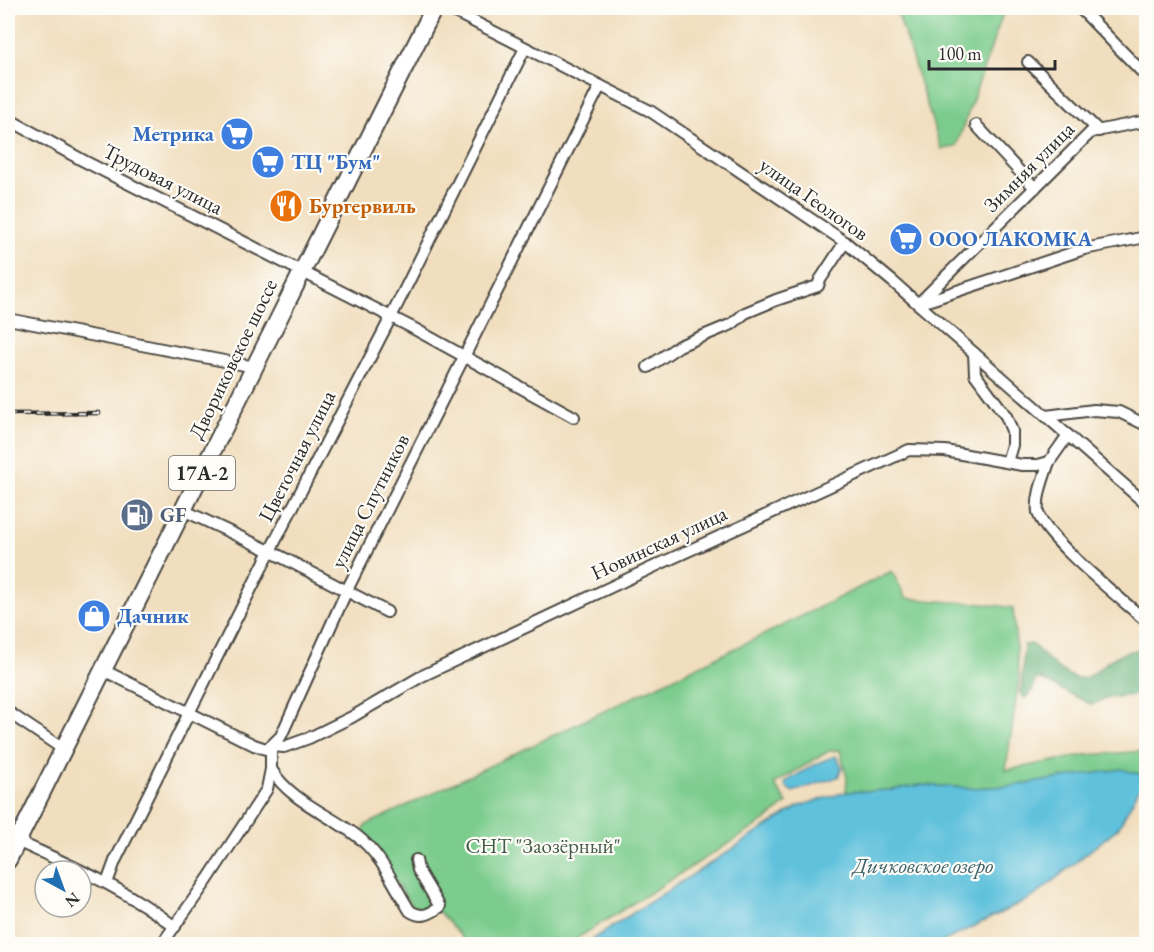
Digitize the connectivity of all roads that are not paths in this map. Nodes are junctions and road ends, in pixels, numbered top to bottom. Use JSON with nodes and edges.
{"nodes":[{"id":1,"x":434,"y":8,"type":"edge"},
{"id":2,"x":447,"y":8,"type":"edge"},
{"id":3,"x":1080,"y":8,"type":"edge"},
{"id":4,"x":525,"y":48,"type":"junction"},
{"id":5,"x":1028,"y":62,"type":"dead end"},
{"id":6,"x":1146,"y":76,"type":"edge"},
{"id":7,"x":600,"y":86,"type":"junction"},
{"id":8,"x":8,"y":119,"type":"edge"},
{"id":9,"x":1146,"y":121,"type":"edge"},
{"id":10,"x":976,"y":125,"type":"dead end"},
{"id":11,"x":1099,"y":131,"type":"junction"},
{"id":12,"x":1035,"y":188,"type":"junction"},
{"id":13,"x":1146,"y":237,"type":"edge"},
{"id":14,"x":845,"y":243,"type":"junction"},
{"id":15,"x":302,"y":271,"type":"junction"},
{"id":16,"x":918,"y":304,"type":"junction"},
{"id":17,"x":391,"y":317,"type":"junction"},
{"id":18,"x":13,"y":320,"type":"dead end"},
{"id":19,"x":974,"y":353,"type":"junction"},
{"id":20,"x":464,"y":356,"type":"junction"},
{"id":21,"x":255,"y":367,"type":"junction"},
{"id":22,"x":648,"y":367,"type":"dead end"},
{"id":23,"x":1046,"y":416,"type":"junction"},
{"id":24,"x":574,"y":417,"type":"dead end"},
{"id":25,"x":1146,"y":425,"type":"edge"},
{"id":26,"x":1068,"y":435,"type":"junction"},
{"id":27,"x":1007,"y":462,"type":"junction"},
{"id":28,"x":1049,"y":462,"type":"junction"},
{"id":29,"x":1146,"y":504,"type":"edge"},
{"id":30,"x":183,"y":510,"type":"junction"},
{"id":31,"x":270,"y":551,"type":"junction"},
{"id":32,"x":347,"y":591,"type":"junction"},
{"id":33,"x":387,"y":612,"type":"dead end"},
{"id":34,"x":1146,"y":621,"type":"edge"},
{"id":35,"x":103,"y":670,"type":"junction"},
{"id":36,"x":8,"y":712,"type":"edge"},
{"id":37,"x":189,"y":712,"type":"junction"},
{"id":38,"x":271,"y":746,"type":"junction"},
{"id":39,"x":63,"y":749,"type":"junction"},
{"id":40,"x":272,"y":769,"type":"junction"},
{"id":41,"x":14,"y":836,"type":"edge"},
{"id":42,"x":8,"y":860,"type":"edge"},
{"id":43,"x":416,"y":860,"type":"dead end"},
{"id":44,"x":107,"y":883,"type":"junction"},
{"id":45,"x":175,"y":927,"type":"junction"},
{"id":46,"x":162,"y":945,"type":"edge"}],
"edges":[{"from":1,"to":15,"type":"main road","name":"Двориковское шоссе","number":"17А-2"},
{"from":2,"to":4,"type":"street","name":"улица Геологов"},
{"from":3,"to":6,"type":"street"},
{"from":4,"to":7,"type":"street","name":"улица Геологов"},
{"from":4,"to":17,"type":"street","name":"Цветочная улица"},
{"from":5,"to":11,"type":"street"},
{"from":7,"to":14,"type":"street","name":"улица Геологов"},
{"from":7,"to":20,"type":"street","name":"улица Спутников"},
{"from":8,"to":15,"type":"street","name":"Трудовая улица"},
{"from":9,"to":11,"type":"street","name":"Зимняя улица"},
{"from":10,"to":12,"type":"street"},
{"from":11,"to":12,"type":"street","name":"Зимняя улица"},
{"from":12,"to":16,"type":"street","name":"Зимняя улица"},
{"from":13,"to":16,"type":"street"},
{"from":14,"to":16,"type":"street","name":"улица Геологов"},
{"from":14,"to":22,"type":"street"},
{"from":15,"to":17,"type":"street","name":"Трудовая улица"},
{"from":15,"to":21,"type":"main road","name":"Двориковское шоссе","number":"17А-2"},
{"from":16,"to":19,"type":"street","name":"улица Геологов"},
{"from":17,"to":20,"type":"street","name":"Трудовая улица"},
{"from":17,"to":31,"type":"street","name":"Цветочная улица"},
{"from":18,"to":21,"type":"street"},
{"from":19,"to":23,"type":"street","name":"улица Геологов"},
{"from":19,"to":27,"type":"street"},
{"from":20,"to":24,"type":"street","name":"Трудовая улица"},
{"from":20,"to":32,"type":"street","name":"улица Спутников"},
{"from":21,"to":30,"type":"main road","name":"Двориковское шоссе","number":"17А-2"},
{"from":23,"to":25,"type":"street"},
{"from":23,"to":26,"type":"street","name":"улица Геологов"},
{"from":26,"to":28,"type":"street"},
{"from":26,"to":29,"type":"street","name":"улица Геологов"},
{"from":27,"to":28,"type":"street","name":"Новинская улица"},
{"from":27,"to":38,"type":"street","name":"Новинская улица"},
{"from":28,"to":34,"type":"street"},
{"from":30,"to":31,"type":"street"},
{"from":30,"to":35,"type":"main road","name":"Двориковское шоссе","number":"17А-2"},
{"from":31,"to":32,"type":"street"},
{"from":31,"to":37,"type":"street","name":"Цветочная улица"},
{"from":32,"to":33,"type":"street"},
{"from":32,"to":38,"type":"street","name":"улица Спутников"},
{"from":35,"to":37,"type":"street"},
{"from":35,"to":39,"type":"main road","name":"Двориковское шоссе","number":"17А-2"},
{"from":36,"to":39,"type":"street"},
{"from":37,"to":38,"type":"street"},
{"from":37,"to":44,"type":"street","name":"Цветочная улица"},
{"from":38,"to":40,"type":"street"},
{"from":39,"to":41,"type":"main road","name":"Двориковское шоссе","number":"17А-2"},
{"from":40,"to":43,"type":"street"},
{"from":40,"to":45,"type":"street"},
{"from":41,"to":42,"type":"main road","name":"Двориковское шоссе","number":"17А-2"},
{"from":41,"to":44,"type":"street"},
{"from":44,"to":45,"type":"street"},
{"from":45,"to":46,"type":"street"}]}
